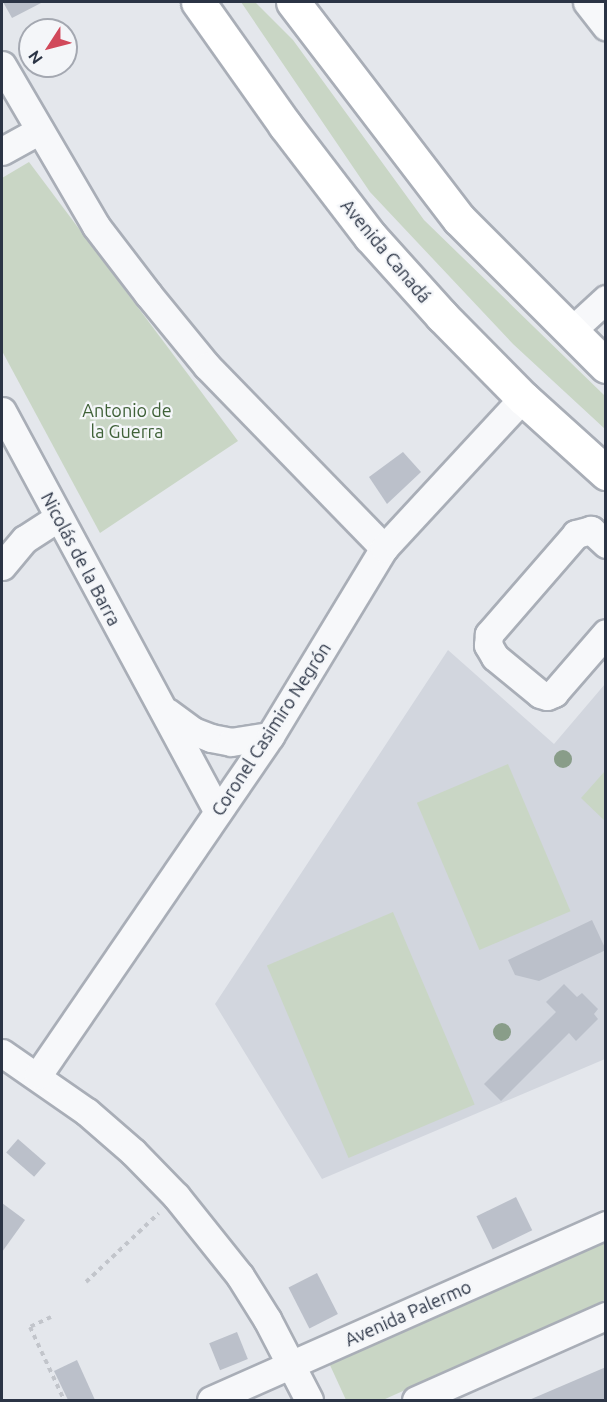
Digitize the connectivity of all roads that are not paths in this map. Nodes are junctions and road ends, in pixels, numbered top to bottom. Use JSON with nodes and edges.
{"nodes":[{"id":1,"x":198,"y":2,"type":"edge"},
{"id":2,"x":293,"y":2,"type":"edge"},
{"id":3,"x":587,"y":2,"type":"edge"},
{"id":4,"x":606,"y":26,"type":"edge"},
{"id":5,"x":2,"y":65,"type":"edge"},
{"id":6,"x":40,"y":130,"type":"junction"},
{"id":7,"x":2,"y":151,"type":"edge"},
{"id":8,"x":606,"y":299,"type":"edge"},
{"id":9,"x":570,"y":332,"type":"junction"},
{"id":10,"x":606,"y":366,"type":"edge"},
{"id":11,"x":523,"y":398,"type":"junction"},
{"id":12,"x":2,"y":411,"type":"edge"},
{"id":13,"x":606,"y":473,"type":"edge"},
{"id":14,"x":59,"y":517,"type":"junction"},
{"id":15,"x":606,"y":544,"type":"edge"},
{"id":16,"x":384,"y":548,"type":"junction"},
{"id":17,"x":2,"y":566,"type":"edge"},
{"id":18,"x":606,"y":633,"type":"edge"},
{"id":19,"x":161,"y":707,"type":"junction"},
{"id":20,"x":270,"y":736,"type":"junction"},
{"id":21,"x":218,"y":812,"type":"junction"},
{"id":22,"x":2,"y":1053,"type":"edge"},
{"id":23,"x":38,"y":1075,"type":"junction"},
{"id":24,"x":606,"y":1225,"type":"edge"},
{"id":25,"x":606,"y":1316,"type":"edge"},
{"id":26,"x":292,"y":1364,"type":"junction"},
{"id":27,"x":211,"y":1401,"type":"edge"},
{"id":28,"x":309,"y":1401,"type":"edge"},
{"id":29,"x":416,"y":1401,"type":"edge"}],
"edges":[{"from":1,"to":11,"type":"main road","name":"Avenida Canadá"},
{"from":2,"to":9,"type":"main road"},
{"from":3,"to":4,"type":"street"},
{"from":5,"to":6,"type":"street"},
{"from":6,"to":7,"type":"street"},
{"from":6,"to":16,"type":"street"},
{"from":8,"to":9,"type":"street"},
{"from":9,"to":10,"type":"main road"},
{"from":11,"to":13,"type":"main road","name":"Avenida Canadá"},
{"from":11,"to":16,"type":"street","name":"Coronel Casimiro Negrón"},
{"from":12,"to":14,"type":"street","name":"Nicolás de la Barra"},
{"from":14,"to":17,"type":"street"},
{"from":14,"to":19,"type":"street","name":"Nicolás de la Barra"},
{"from":15,"to":18,"type":"street"},
{"from":16,"to":20,"type":"street","name":"Coronel Casimiro Negrón"},
{"from":19,"to":20,"type":"street","name":"Nicolás de la Barra"},
{"from":19,"to":21,"type":"street","name":"Nicolás de la Barra"},
{"from":20,"to":21,"type":"street","name":"Coronel Casimiro Negrón"},
{"from":21,"to":23,"type":"street","name":"Coronel Casimiro Negrón"},
{"from":22,"to":23,"type":"street"},
{"from":23,"to":26,"type":"street"},
{"from":24,"to":26,"type":"street","name":"Avenida Palermo"},
{"from":25,"to":29,"type":"street"},
{"from":26,"to":27,"type":"street","name":"Avenida Palermo"},
{"from":26,"to":28,"type":"street"}]}
